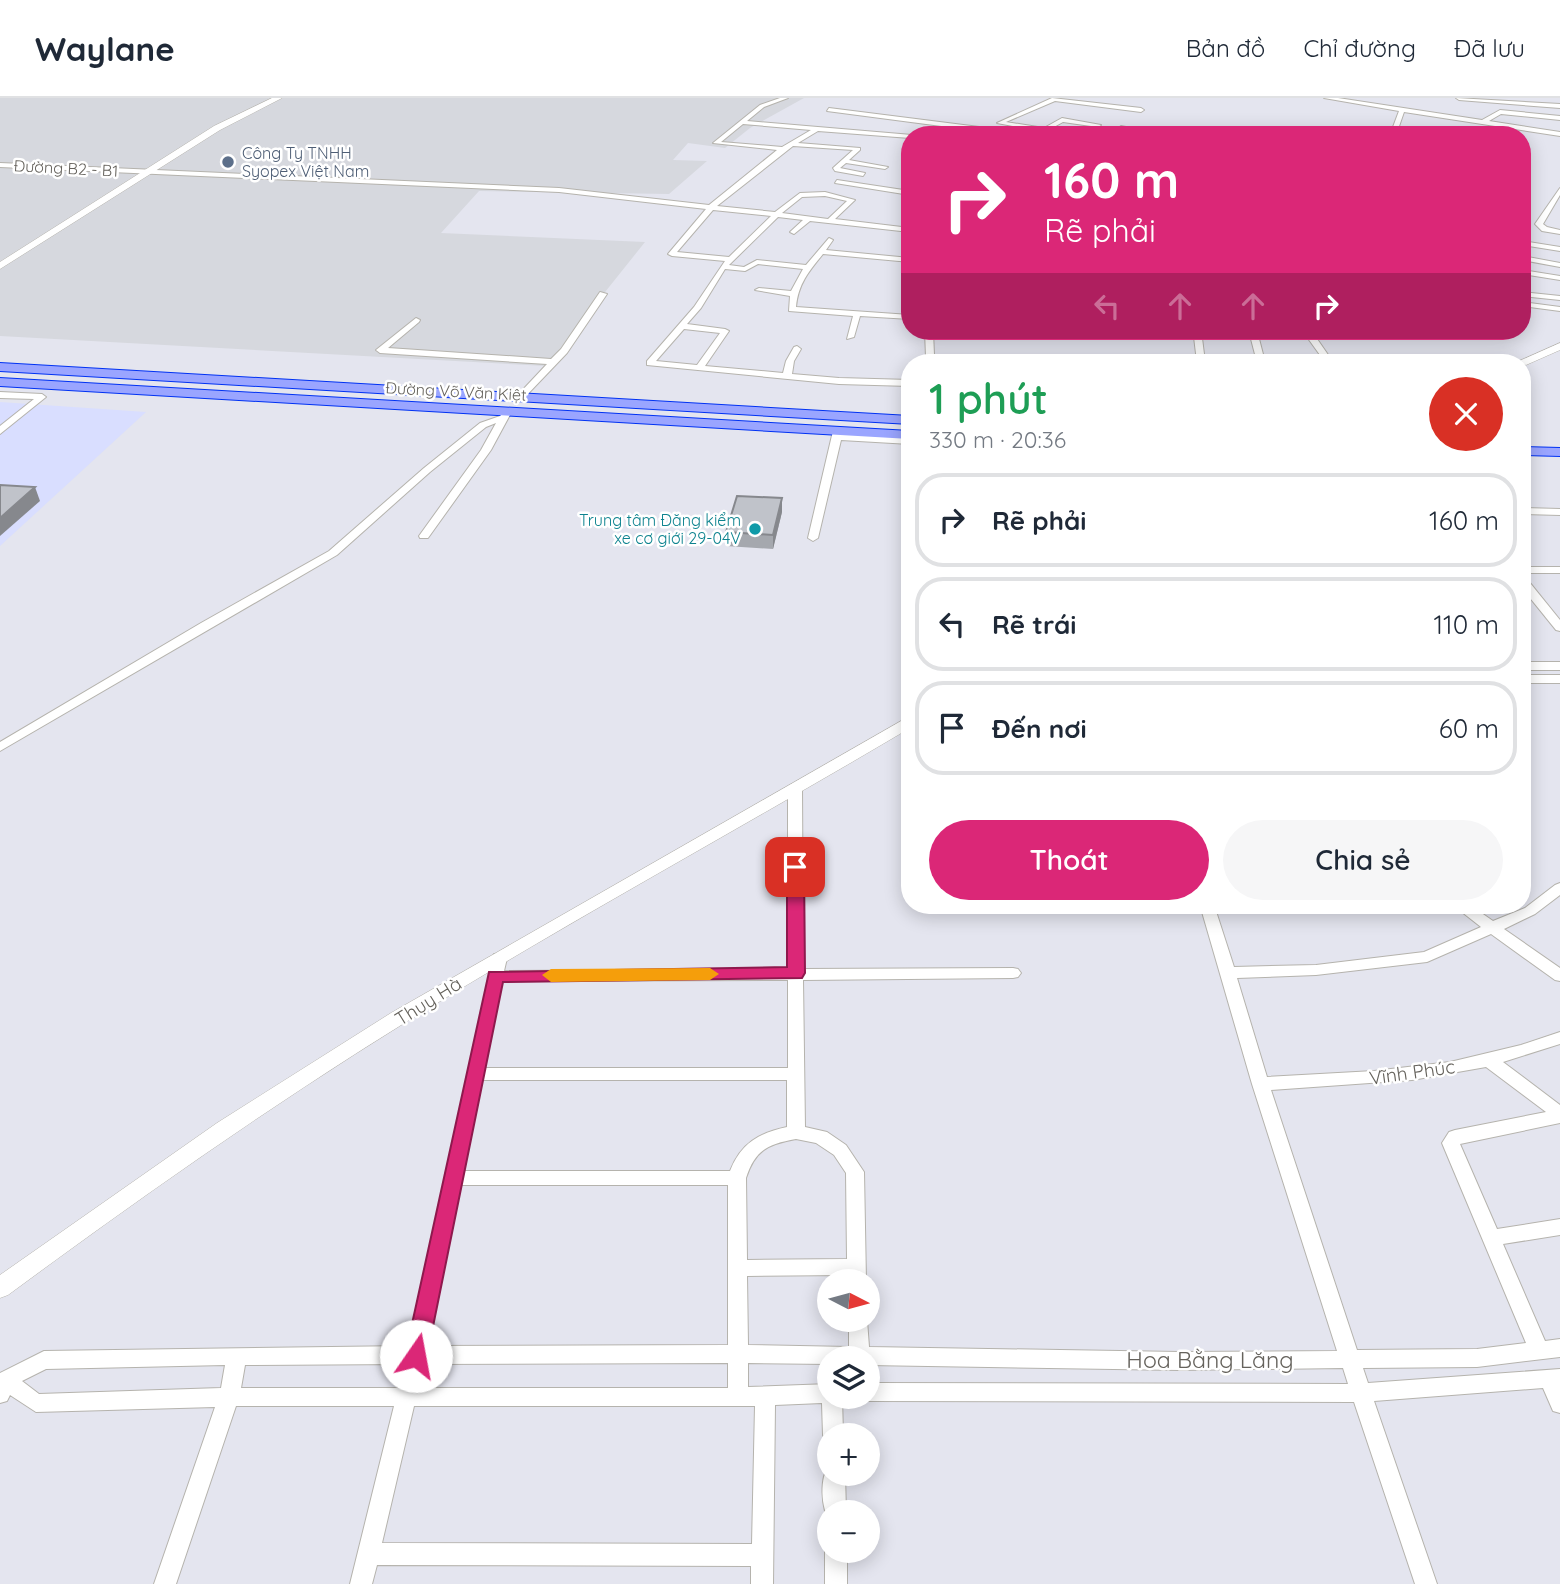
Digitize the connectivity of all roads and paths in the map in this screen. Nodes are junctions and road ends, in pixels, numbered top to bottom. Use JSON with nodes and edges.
{"nodes":[{"id":1,"x":262,"y":98,"type":"edge"},
{"id":2,"x":278,"y":98,"type":"edge"},
{"id":3,"x":785,"y":98,"type":"edge"},
{"id":4,"x":1327,"y":98,"type":"edge"},
{"id":5,"x":1381,"y":98,"type":"edge"},
{"id":6,"x":1459,"y":98,"type":"edge"},
{"id":7,"x":1558,"y":98,"type":"edge"},
{"id":8,"x":1055,"y":99,"type":"edge"},
{"id":9,"x":1490,"y":100,"type":"edge"},
{"id":10,"x":1533,"y":104,"type":"junction"},
{"id":11,"x":1370,"y":105,"type":"junction"},
{"id":12,"x":1557,"y":106,"type":"edge"},
{"id":13,"x":829,"y":110,"type":"dead end"},
{"id":14,"x":1141,"y":110,"type":"dead end"},
{"id":15,"x":1402,"y":110,"type":"junction"},
{"id":16,"x":1521,"y":114,"type":"junction"},
{"id":17,"x":1532,"y":115,"type":"junction"},
{"id":18,"x":852,"y":118,"type":"dead end"},
{"id":19,"x":1560,"y":118,"type":"edge"},
{"id":20,"x":742,"y":122,"type":"junction"},
{"id":21,"x":1483,"y":122,"type":"junction"},
{"id":22,"x":1000,"y":123,"type":"junction"},
{"id":23,"x":1098,"y":125,"type":"dead end"},
{"id":24,"x":956,"y":126,"type":"edge"},
{"id":25,"x":995,"y":126,"type":"edge"},
{"id":26,"x":1019,"y":126,"type":"edge"},
{"id":27,"x":1052,"y":126,"type":"edge"},
{"id":28,"x":1397,"y":126,"type":"edge"},
{"id":29,"x":1509,"y":126,"type":"edge"},
{"id":30,"x":901,"y":127,"type":"edge"},
{"id":31,"x":817,"y":129,"type":"junction"},
{"id":32,"x":1531,"y":129,"type":"edge"},
{"id":33,"x":831,"y":131,"type":"junction"},
{"id":34,"x":1549,"y":132,"type":"junction"},
{"id":35,"x":1560,"y":134,"type":"edge"},
{"id":36,"x":896,"y":135,"type":"junction"},
{"id":37,"x":901,"y":135,"type":"edge"},
{"id":38,"x":793,"y":144,"type":"junction"},
{"id":39,"x":783,"y":149,"type":"junction"},
{"id":40,"x":843,"y":161,"type":"junction"},
{"id":41,"x":0,"y":165,"type":"edge"},
{"id":42,"x":885,"y":167,"type":"dead end"},
{"id":43,"x":132,"y":171,"type":"junction"},
{"id":44,"x":148,"y":172,"type":"junction"},
{"id":45,"x":863,"y":174,"type":"dead end"},
{"id":46,"x":837,"y":182,"type":"dead end"},
{"id":47,"x":1560,"y":190,"type":"edge"},
{"id":48,"x":901,"y":192,"type":"edge"},
{"id":49,"x":75,"y":206,"type":"dead end"},
{"id":50,"x":710,"y":207,"type":"junction"},
{"id":51,"x":777,"y":214,"type":"junction"},
{"id":52,"x":809,"y":218,"type":"junction"},
{"id":53,"x":830,"y":220,"type":"junction"},
{"id":54,"x":901,"y":229,"type":"edge"},
{"id":55,"x":794,"y":232,"type":"dead end"},
{"id":56,"x":1560,"y":232,"type":"edge"},
{"id":57,"x":829,"y":240,"type":"dead end"},
{"id":58,"x":1531,"y":244,"type":"edge"},
{"id":59,"x":1560,"y":249,"type":"edge"},
{"id":60,"x":822,"y":252,"type":"junction"},
{"id":61,"x":731,"y":259,"type":"junction"},
{"id":62,"x":901,"y":259,"type":"edge"},
{"id":63,"x":1531,"y":260,"type":"edge"},
{"id":64,"x":1560,"y":265,"type":"edge"},
{"id":65,"x":0,"y":266,"type":"edge"},
{"id":66,"x":724,"y":267,"type":"junction"},
{"id":67,"x":805,"y":267,"type":"junction"},
{"id":68,"x":1531,"y":273,"type":"edge"},
{"id":69,"x":1560,"y":278,"type":"edge"},
{"id":70,"x":759,"y":290,"type":"dead end"},
{"id":71,"x":603,"y":294,"type":"dead end"},
{"id":72,"x":794,"y":294,"type":"junction"},
{"id":73,"x":1531,"y":295,"type":"edge"},
{"id":74,"x":1560,"y":298,"type":"edge"},
{"id":75,"x":1531,"y":305,"type":"edge"},
{"id":76,"x":1560,"y":309,"type":"edge"},
{"id":77,"x":857,"y":314,"type":"junction"},
{"id":78,"x":901,"y":316,"type":"edge"},
{"id":79,"x":416,"y":320,"type":"dead end"},
{"id":80,"x":681,"y":326,"type":"junction"},
{"id":81,"x":850,"y":337,"type":"dead end"},
{"id":82,"x":1560,"y":346,"type":"edge"},
{"id":83,"x":797,"y":349,"type":"dead end"},
{"id":84,"x":1531,"y":359,"type":"edge"},
{"id":85,"x":552,"y":362,"type":"junction"},
{"id":86,"x":0,"y":367,"type":"edge"},
{"id":87,"x":699,"y":368,"type":"junction"},
{"id":88,"x":787,"y":376,"type":"junction"},
{"id":89,"x":901,"y":382,"type":"edge"},
{"id":90,"x":0,"y":384,"type":"edge"},
{"id":91,"x":41,"y":390,"type":"junction"},
{"id":92,"x":0,"y":395,"type":"edge"},
{"id":93,"x":520,"y":397,"type":"junction"},
{"id":94,"x":505,"y":415,"type":"junction"},
{"id":95,"x":901,"y":419,"type":"edge"},
{"id":96,"x":0,"y":431,"type":"edge"},
{"id":97,"x":837,"y":434,"type":"junction"},
{"id":98,"x":901,"y":435,"type":"edge"},
{"id":99,"x":901,"y":440,"type":"edge"},
{"id":100,"x":1531,"y":451,"type":"edge"},
{"id":101,"x":1560,"y":452,"type":"edge"},
{"id":102,"x":1531,"y":463,"type":"edge"},
{"id":103,"x":1560,"y":464,"type":"edge"},
{"id":104,"x":1531,"y":511,"type":"edge"},
{"id":105,"x":1560,"y":512,"type":"edge"},
{"id":106,"x":424,"y":536,"type":"dead end"},
{"id":107,"x":813,"y":538,"type":"dead end"},
{"id":108,"x":1531,"y":570,"type":"edge"},
{"id":109,"x":1560,"y":570,"type":"edge"},
{"id":110,"x":1531,"y":591,"type":"edge"},
{"id":111,"x":1560,"y":628,"type":"edge"},
{"id":112,"x":1531,"y":666,"type":"edge"},
{"id":113,"x":1560,"y":666,"type":"edge"},
{"id":114,"x":1531,"y":679,"type":"edge"},
{"id":115,"x":1560,"y":679,"type":"edge"},
{"id":116,"x":901,"y":726,"type":"edge"},
{"id":117,"x":0,"y":747,"type":"edge"},
{"id":118,"x":795,"y":788,"type":"junction"},
{"id":119,"x":1560,"y":888,"type":"edge"},
{"id":120,"x":1531,"y":910,"type":"edge"},
{"id":121,"x":1210,"y":914,"type":"edge"},
{"id":122,"x":1473,"y":914,"type":"edge"},
{"id":123,"x":1523,"y":914,"type":"edge"},
{"id":124,"x":1493,"y":928,"type":"junction"},
{"id":125,"x":497,"y":967,"type":"junction"},
{"id":126,"x":796,"y":973,"type":"junction"},
{"id":127,"x":1013,"y":973,"type":"dead end"},
{"id":128,"x":1229,"y":973,"type":"junction"},
{"id":129,"x":1560,"y":976,"type":"edge"},
{"id":130,"x":1560,"y":1038,"type":"edge"},
{"id":131,"x":1489,"y":1059,"type":"junction"},
{"id":132,"x":475,"y":1074,"type":"junction"},
{"id":133,"x":796,"y":1074,"type":"junction"},
{"id":134,"x":1260,"y":1084,"type":"junction"},
{"id":135,"x":1560,"y":1115,"type":"edge"},
{"id":136,"x":796,"y":1132,"type":"junction"},
{"id":137,"x":453,"y":1178,"type":"junction"},
{"id":138,"x":737,"y":1178,"type":"junction"},
{"id":139,"x":1560,"y":1227,"type":"edge"},
{"id":140,"x":1491,"y":1238,"type":"junction"},
{"id":141,"x":737,"y":1268,"type":"junction"},
{"id":142,"x":857,"y":1269,"type":"edge"},
{"id":143,"x":817,"y":1272,"type":"edge"},
{"id":144,"x":0,"y":1288,"type":"edge"},
{"id":145,"x":1560,"y":1348,"type":"edge"},
{"id":146,"x":1539,"y":1350,"type":"junction"},
{"id":147,"x":738,"y":1354,"type":"junction"},
{"id":148,"x":237,"y":1356,"type":"junction"},
{"id":149,"x":416,"y":1356,"type":"junction"},
{"id":150,"x":817,"y":1356,"type":"edge"},
{"id":151,"x":880,"y":1357,"type":"edge"},
{"id":152,"x":1350,"y":1359,"type":"junction"},
{"id":153,"x":1555,"y":1379,"type":"edge"},
{"id":154,"x":3,"y":1387,"type":"edge"},
{"id":155,"x":880,"y":1392,"type":"edge"},
{"id":156,"x":1360,"y":1393,"type":"junction"},
{"id":157,"x":817,"y":1395,"type":"edge"},
{"id":158,"x":765,"y":1396,"type":"junction"},
{"id":159,"x":229,"y":1397,"type":"junction"},
{"id":160,"x":738,"y":1397,"type":"junction"},
{"id":161,"x":404,"y":1398,"type":"junction"},
{"id":162,"x":1560,"y":1404,"type":"edge"},
{"id":163,"x":368,"y":1554,"type":"junction"},
{"id":164,"x":762,"y":1555,"type":"junction"},
{"id":165,"x":836,"y":1563,"type":"edge"},
{"id":166,"x":166,"y":1584,"type":"edge"},
{"id":167,"x":361,"y":1584,"type":"edge"},
{"id":168,"x":762,"y":1584,"type":"edge"},
{"id":169,"x":836,"y":1584,"type":"edge"},
{"id":170,"x":1426,"y":1584,"type":"edge"}],
"edges":[{"from":1,"to":43,"type":"street"},
{"from":2,"to":44,"type":"street"},
{"from":3,"to":20,"type":"street"},
{"from":4,"to":11,"type":"street"},
{"from":5,"to":11,"type":"street"},
{"from":6,"to":9,"type":"street"},
{"from":7,"to":12,"type":"street"},
{"from":8,"to":14,"type":"street"},
{"from":8,"to":22,"type":"street"},
{"from":9,"to":10,"type":"street"},
{"from":10,"to":12,"type":"street"},
{"from":10,"to":17,"type":"street"},
{"from":11,"to":15,"type":"street"},
{"from":13,"to":24,"type":"street"},
{"from":15,"to":21,"type":"street"},
{"from":15,"to":28,"type":"street"},
{"from":16,"to":17,"type":"street"},
{"from":16,"to":21,"type":"street"},
{"from":16,"to":34,"type":"street"},
{"from":17,"to":19,"type":"street"},
{"from":18,"to":33,"type":"street"},
{"from":20,"to":31,"type":"street"},
{"from":20,"to":39,"type":"street"},
{"from":21,"to":29,"type":"street"},
{"from":22,"to":25,"type":"street"},
{"from":22,"to":26,"type":"street"},
{"from":23,"to":27,"type":"street"},
{"from":30,"to":36,"type":"street"},
{"from":31,"to":33,"type":"street"},
{"from":31,"to":38,"type":"street"},
{"from":32,"to":34,"type":"street"},
{"from":33,"to":36,"type":"street"},
{"from":34,"to":35,"type":"street"},
{"from":36,"to":37,"type":"street"},
{"from":38,"to":39,"type":"street"},
{"from":38,"to":40,"type":"street"},
{"from":39,"to":50,"type":"street"},
{"from":40,"to":42,"type":"street"},
{"from":40,"to":45,"type":"street"},
{"from":41,"to":43,"type":"street","name":"Đường B2 - B1"},
{"from":43,"to":44,"type":"street","name":"Đường B2 - B1"},
{"from":43,"to":49,"type":"street"},
{"from":44,"to":50,"type":"street","name":"Đường B2 - B1"},
{"from":44,"to":65,"type":"street"},
{"from":46,"to":48,"type":"street"},
{"from":47,"to":56,"type":"street"},
{"from":50,"to":51,"type":"street","name":"Đường B2 - B1"},
{"from":50,"to":61,"type":"street"},
{"from":51,"to":52,"type":"street","name":"Đường B2 - B1"},
{"from":51,"to":53,"type":"street"},
{"from":51,"to":61,"type":"street"},
{"from":52,"to":53,"type":"street","name":"Đường B2 - B1"},
{"from":52,"to":55,"type":"street"},
{"from":53,"to":54,"type":"street","name":"Đường B2 - B1"},
{"from":57,"to":60,"type":"street"},
{"from":58,"to":59,"type":"street"},
{"from":60,"to":62,"type":"street"},
{"from":60,"to":67,"type":"street"},
{"from":61,"to":66,"type":"street"},
{"from":63,"to":64,"type":"street"},
{"from":66,"to":67,"type":"street"},
{"from":66,"to":80,"type":"street"},
{"from":67,"to":72,"type":"street"},
{"from":68,"to":69,"type":"street"},
{"from":70,"to":72,"type":"street"},
{"from":71,"to":85,"type":"street"},
{"from":72,"to":77,"type":"street"},
{"from":73,"to":74,"type":"street"},
{"from":75,"to":76,"type":"street"},
{"from":77,"to":78,"type":"street"},
{"from":77,"to":81,"type":"street"},
{"from":79,"to":85,"type":"street"},
{"from":80,"to":87,"type":"street"},
{"from":80,"to":87,"type":"street"},
{"from":82,"to":84,"type":"street"},
{"from":83,"to":88,"type":"street"},
{"from":85,"to":93,"type":"street"},
{"from":86,"to":93,"type":"highway","name":"Đường Võ Văn Kiệt"},
{"from":87,"to":88,"type":"street"},
{"from":88,"to":89,"type":"street"},
{"from":90,"to":91,"type":"highway"},
{"from":91,"to":92,"type":"street"},
{"from":91,"to":94,"type":"highway","name":"Đường Võ Văn Kiệt"},
{"from":91,"to":96,"type":"street"},
{"from":93,"to":95,"type":"highway","name":"Đường Võ Văn Kiệt"},
{"from":94,"to":97,"type":"highway","name":"Đường Võ Văn Kiệt"},
{"from":94,"to":106,"type":"street"},
{"from":94,"to":117,"type":"street"},
{"from":97,"to":98,"type":"highway","name":"Đường Võ Văn Kiệt"},
{"from":97,"to":99,"type":"street"},
{"from":97,"to":107,"type":"street"},
{"from":100,"to":101,"type":"highway"},
{"from":102,"to":103,"type":"highway"},
{"from":104,"to":105,"type":"street"},
{"from":108,"to":109,"type":"street"},
{"from":110,"to":111,"type":"street"},
{"from":112,"to":113,"type":"street"},
{"from":114,"to":115,"type":"street"},
{"from":116,"to":118,"type":"street","name":"Thụy Hà"},
{"from":118,"to":125,"type":"street","name":"Thụy Hà"},
{"from":118,"to":126,"type":"street"},
{"from":119,"to":120,"type":"street"},
{"from":121,"to":128,"type":"street"},
{"from":122,"to":124,"type":"street"},
{"from":123,"to":124,"type":"street"},
{"from":124,"to":128,"type":"street"},
{"from":124,"to":129,"type":"street"},
{"from":125,"to":126,"type":"street"},
{"from":125,"to":132,"type":"street"},
{"from":125,"to":144,"type":"street","name":"Thụy Hà"},
{"from":126,"to":127,"type":"street"},
{"from":126,"to":133,"type":"street"},
{"from":128,"to":134,"type":"street"},
{"from":130,"to":131,"type":"street","name":"Vĩnh Phúc"},
{"from":131,"to":134,"type":"street","name":"Vĩnh Phúc"},
{"from":131,"to":135,"type":"street"},
{"from":132,"to":133,"type":"street"},
{"from":132,"to":137,"type":"street"},
{"from":133,"to":136,"type":"street"},
{"from":134,"to":152,"type":"street"},
{"from":135,"to":140,"type":"street"},
{"from":136,"to":138,"type":"street"},
{"from":136,"to":142,"type":"street"},
{"from":137,"to":138,"type":"street"},
{"from":137,"to":149,"type":"street"},
{"from":138,"to":141,"type":"street"},
{"from":139,"to":140,"type":"street"},
{"from":140,"to":146,"type":"street"},
{"from":141,"to":143,"type":"street"},
{"from":141,"to":147,"type":"street"},
{"from":145,"to":146,"type":"street","name":"Hoa Bằng Lăng"},
{"from":146,"to":152,"type":"street","name":"Hoa Bằng Lăng"},
{"from":147,"to":149,"type":"street","name":"Hoa Bằng Lăng"},
{"from":147,"to":150,"type":"street","name":"Hoa Bằng Lăng"},
{"from":147,"to":160,"type":"street"},
{"from":148,"to":149,"type":"street","name":"Hoa Bằng Lăng"},
{"from":148,"to":154,"type":"street","name":"Hoa Bằng Lăng"},
{"from":148,"to":159,"type":"street"},
{"from":149,"to":161,"type":"street"},
{"from":151,"to":152,"type":"street","name":"Hoa Bằng Lăng"},
{"from":152,"to":156,"type":"street"},
{"from":153,"to":156,"type":"street"},
{"from":153,"to":162,"type":"street"},
{"from":154,"to":159,"type":"street"},
{"from":155,"to":156,"type":"street"},
{"from":156,"to":170,"type":"street"},
{"from":157,"to":158,"type":"street"},
{"from":158,"to":160,"type":"street"},
{"from":158,"to":164,"type":"street"},
{"from":159,"to":161,"type":"street"},
{"from":159,"to":166,"type":"street"},
{"from":160,"to":161,"type":"street"},
{"from":161,"to":163,"type":"street"},
{"from":163,"to":164,"type":"street"},
{"from":163,"to":167,"type":"street"},
{"from":164,"to":168,"type":"street"},
{"from":165,"to":169,"type":"street"}]}
